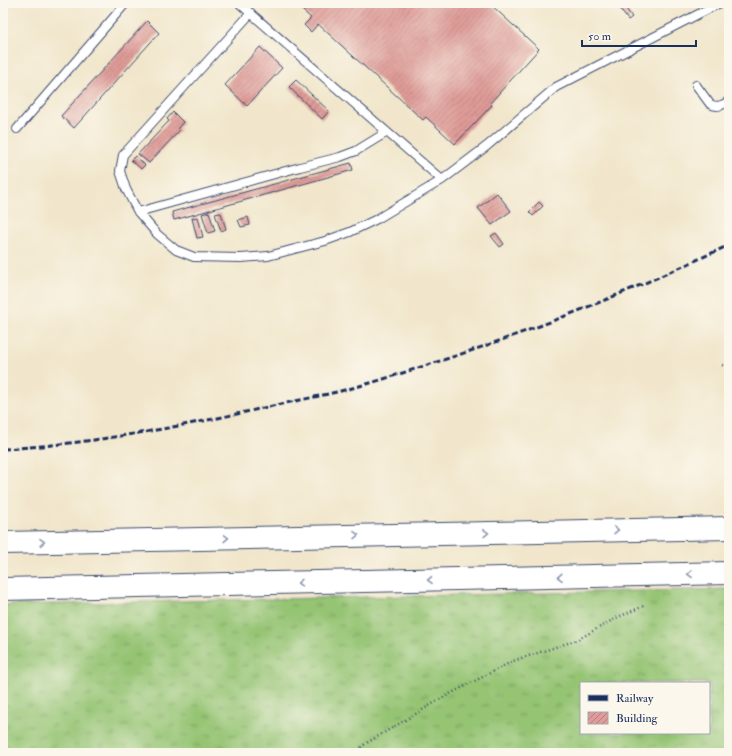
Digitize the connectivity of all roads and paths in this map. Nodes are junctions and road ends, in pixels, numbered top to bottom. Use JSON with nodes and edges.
{"nodes":[{"id":1,"x":126,"y":3,"type":"edge"},
{"id":2,"x":239,"y":3,"type":"edge"},
{"id":3,"x":720,"y":3,"type":"edge"},
{"id":4,"x":251,"y":14,"type":"junction"},
{"id":5,"x":696,"y":85,"type":"dead end"},
{"id":6,"x":729,"y":101,"type":"edge"},
{"id":7,"x":17,"y":129,"type":"dead end"},
{"id":8,"x":387,"y":132,"type":"junction"},
{"id":9,"x":442,"y":180,"type":"junction"},
{"id":10,"x":138,"y":212,"type":"junction"},
{"id":11,"x":722,"y":365,"type":"dead end"},
{"id":12,"x":729,"y":368,"type":"edge"},
{"id":13,"x":729,"y":528,"type":"edge"},
{"id":14,"x":3,"y":543,"type":"edge"},
{"id":15,"x":729,"y":573,"type":"edge"},
{"id":16,"x":3,"y":589,"type":"edge"},
{"id":17,"x":646,"y":605,"type":"dead end"},
{"id":18,"x":355,"y":753,"type":"edge"}],
"edges":[{"from":1,"to":7,"type":"lane"},
{"from":2,"to":4,"type":"lane"},
{"from":3,"to":9,"type":"lane"},
{"from":4,"to":8,"type":"lane"},
{"from":4,"to":10,"type":"lane"},
{"from":5,"to":6,"type":"lane"},
{"from":8,"to":9,"type":"lane"},
{"from":8,"to":10,"type":"lane"},
{"from":9,"to":10,"type":"lane"},
{"from":11,"to":12,"type":"path"},
{"from":14,"to":13,"type":"highway","one_way":true},
{"from":15,"to":16,"type":"highway","one_way":true},
{"from":17,"to":18,"type":"path"}]}
